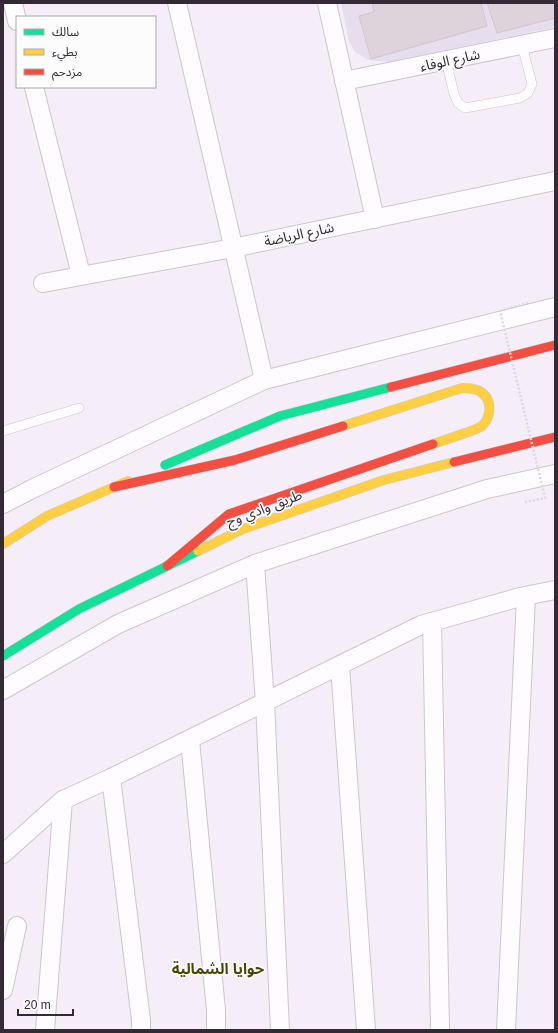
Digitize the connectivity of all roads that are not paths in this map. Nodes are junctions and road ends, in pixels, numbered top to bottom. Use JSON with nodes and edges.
{"nodes":[{"id":1,"x":12,"y":3,"type":"edge"},
{"id":2,"x":177,"y":3,"type":"edge"},
{"id":3,"x":327,"y":3,"type":"edge"},
{"id":4,"x":16,"y":17,"type":"edge"},
{"id":5,"x":555,"y":38,"type":"edge"},
{"id":6,"x":522,"y":45,"type":"junction"},
{"id":7,"x":446,"y":60,"type":"junction"},
{"id":8,"x":344,"y":81,"type":"junction"},
{"id":9,"x":34,"y":88,"type":"edge"},
{"id":10,"x":555,"y":181,"type":"edge"},
{"id":11,"x":375,"y":219,"type":"junction"},
{"id":12,"x":233,"y":248,"type":"junction"},
{"id":13,"x":81,"y":275,"type":"junction"},
{"id":14,"x":43,"y":283,"type":"dead end"},
{"id":15,"x":555,"y":307,"type":"edge"},
{"id":16,"x":555,"y":345,"type":"edge"},
{"id":17,"x":264,"y":380,"type":"junction"},
{"id":18,"x":79,"y":408,"type":"dead end"},
{"id":19,"x":3,"y":431,"type":"edge"},
{"id":20,"x":555,"y":437,"type":"edge"},
{"id":21,"x":555,"y":474,"type":"edge"},
{"id":22,"x":114,"y":487,"type":"junction"},
{"id":23,"x":3,"y":504,"type":"edge"},
{"id":24,"x":3,"y":544,"type":"edge"},
{"id":25,"x":255,"y":564,"type":"junction"},
{"id":26,"x":167,"y":566,"type":"junction"},
{"id":27,"x":555,"y":590,"type":"edge"},
{"id":28,"x":526,"y":596,"type":"junction"},
{"id":29,"x":432,"y":622,"type":"junction"},
{"id":30,"x":3,"y":656,"type":"edge"},
{"id":31,"x":340,"y":666,"type":"junction"},
{"id":32,"x":3,"y":690,"type":"edge"},
{"id":33,"x":265,"y":702,"type":"junction"},
{"id":34,"x":190,"y":740,"type":"junction"},
{"id":35,"x":111,"y":778,"type":"junction"},
{"id":36,"x":63,"y":800,"type":"junction"},
{"id":37,"x":3,"y":854,"type":"edge"},
{"id":38,"x":17,"y":926,"type":"dead end"},
{"id":39,"x":5,"y":971,"type":"edge"},
{"id":40,"x":3,"y":990,"type":"edge"},
{"id":41,"x":45,"y":1030,"type":"edge"},
{"id":42,"x":141,"y":1030,"type":"edge"},
{"id":43,"x":216,"y":1030,"type":"edge"},
{"id":44,"x":280,"y":1030,"type":"edge"},
{"id":45,"x":366,"y":1030,"type":"edge"},
{"id":46,"x":440,"y":1030,"type":"edge"},
{"id":47,"x":506,"y":1030,"type":"edge"}],
"edges":[{"from":1,"to":4,"type":"street"},
{"from":2,"to":12,"type":"street"},
{"from":3,"to":8,"type":"street"},
{"from":5,"to":6,"type":"street","name":"شارع الوفاء"},
{"from":6,"to":7,"type":"street","name":"شارع الوفاء"},
{"from":6,"to":7,"type":"lane"},
{"from":7,"to":8,"type":"street","name":"شارع الوفاء"},
{"from":8,"to":11,"type":"street"},
{"from":9,"to":13,"type":"street"},
{"from":10,"to":11,"type":"street","name":"شارع الرياضة"},
{"from":11,"to":12,"type":"street","name":"شارع الرياضة"},
{"from":12,"to":13,"type":"street","name":"شارع الرياضة"},
{"from":12,"to":17,"type":"street"},
{"from":13,"to":14,"type":"street","name":"شارع الرياضة"},
{"from":15,"to":17,"type":"street"},
{"from":16,"to":22,"type":"main road"},
{"from":17,"to":23,"type":"street"},
{"from":18,"to":19,"type":"lane"},
{"from":20,"to":26,"type":"main road","name":"طريق وادي وج"},
{"from":21,"to":25,"type":"street"},
{"from":22,"to":24,"type":"main road"},
{"from":22,"to":26,"type":"main road"},
{"from":25,"to":32,"type":"street"},
{"from":25,"to":33,"type":"street"},
{"from":26,"to":30,"type":"main road","name":"طريق وادي وج"},
{"from":27,"to":28,"type":"street"},
{"from":28,"to":29,"type":"street"},
{"from":28,"to":47,"type":"street"},
{"from":29,"to":31,"type":"street"},
{"from":29,"to":46,"type":"street"},
{"from":31,"to":33,"type":"street"},
{"from":31,"to":45,"type":"street"},
{"from":33,"to":34,"type":"street"},
{"from":33,"to":44,"type":"street"},
{"from":34,"to":35,"type":"street"},
{"from":34,"to":43,"type":"street"},
{"from":35,"to":36,"type":"street"},
{"from":35,"to":42,"type":"street"},
{"from":36,"to":37,"type":"street"},
{"from":36,"to":41,"type":"street"},
{"from":38,"to":39,"type":"street"},
{"from":39,"to":40,"type":"street"}]}
